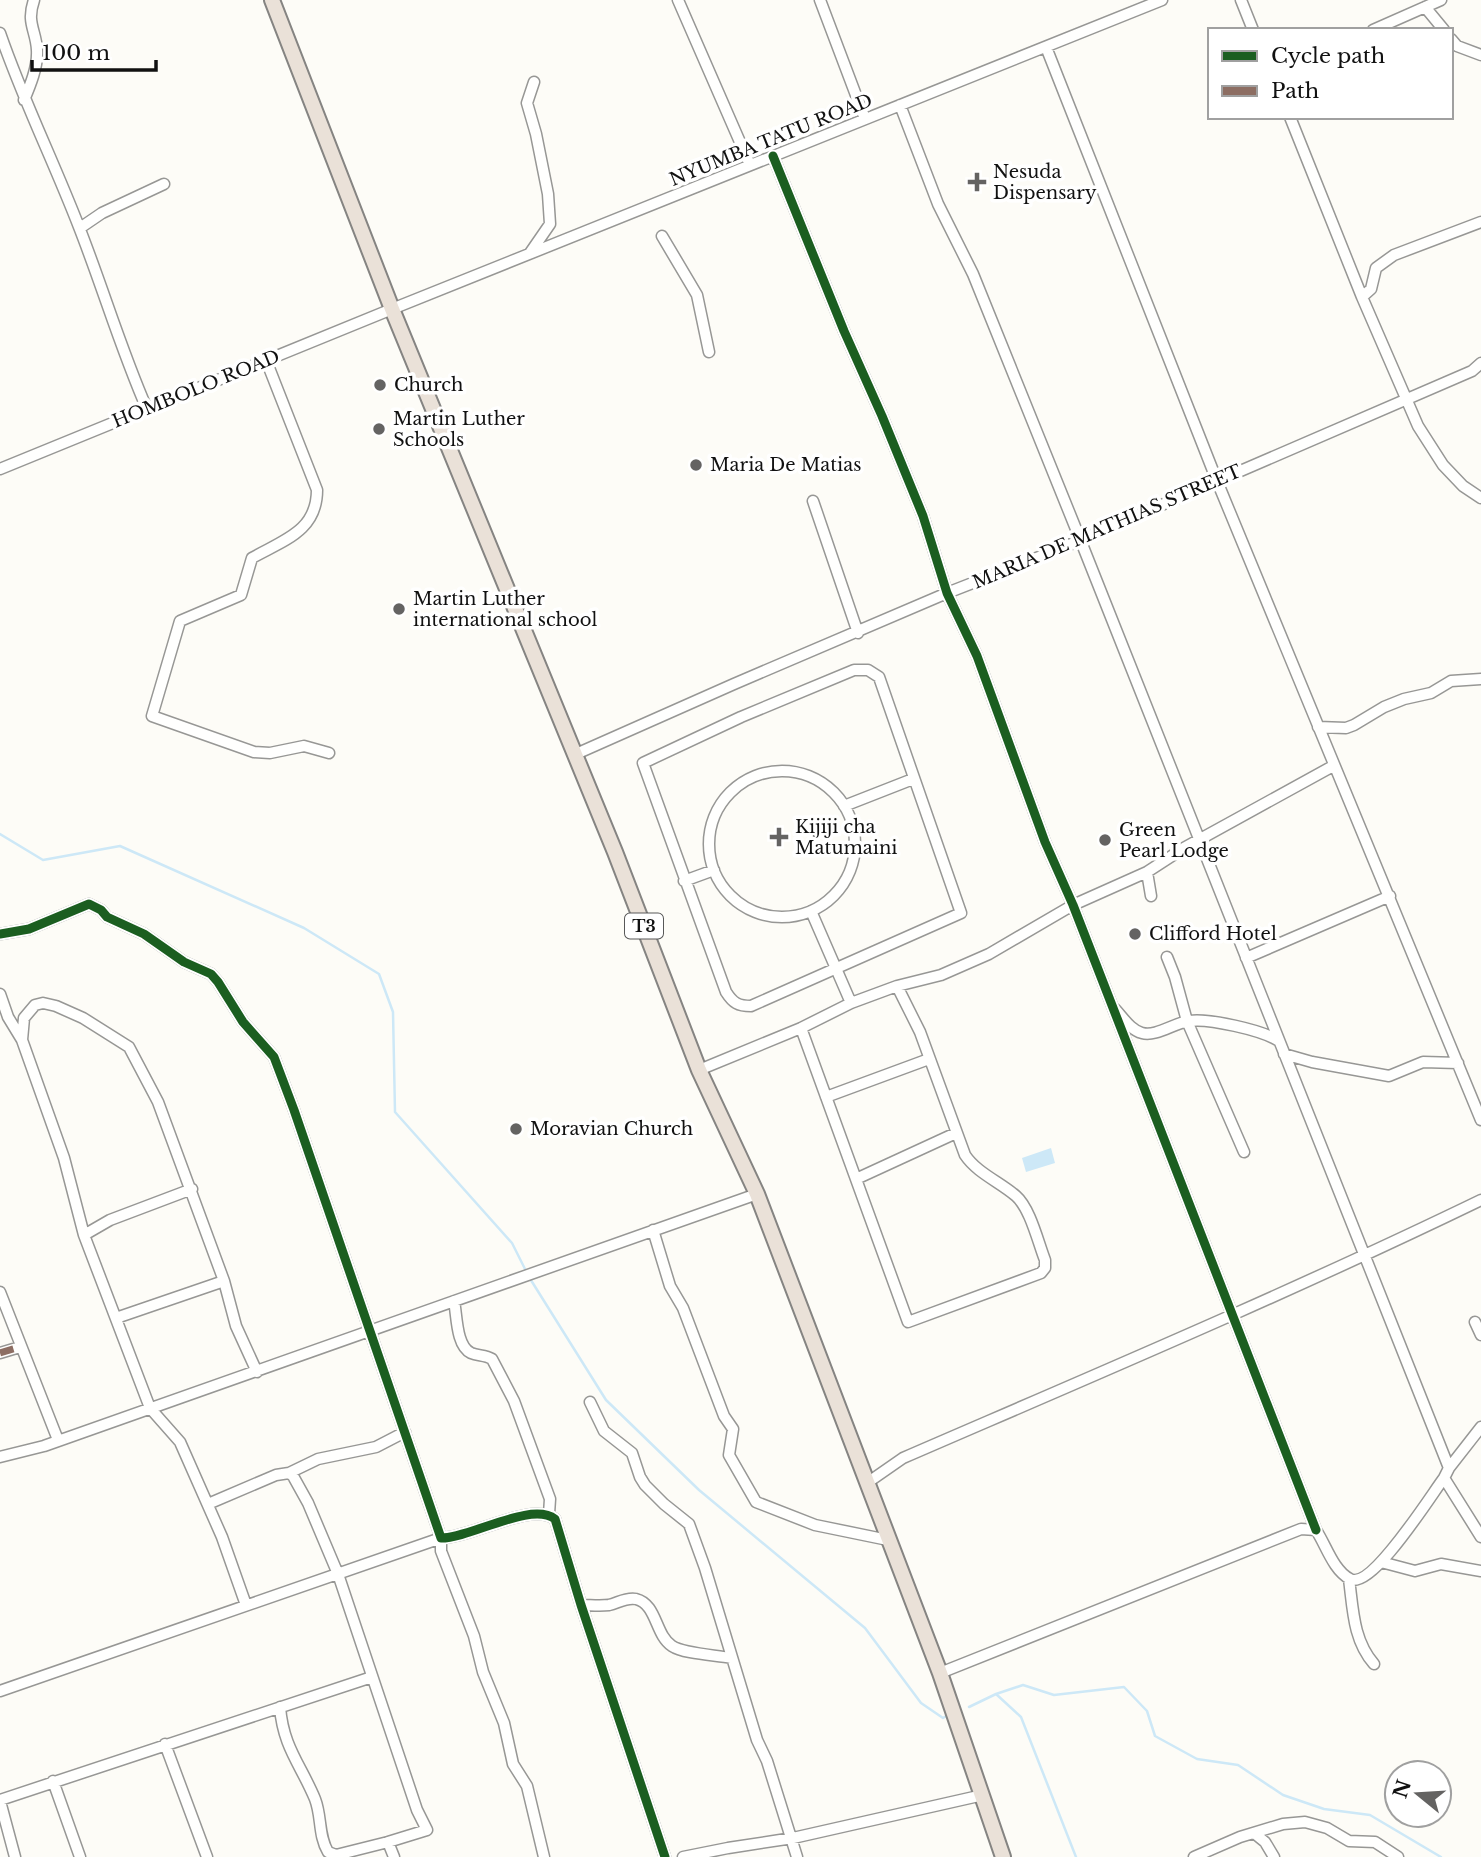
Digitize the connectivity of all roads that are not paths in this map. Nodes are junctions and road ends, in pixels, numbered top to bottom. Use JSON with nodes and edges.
{"nodes":[{"id":1,"x":34,"y":0,"type":"edge"},
{"id":2,"x":272,"y":0,"type":"edge"},
{"id":3,"x":678,"y":0,"type":"edge"},
{"id":4,"x":820,"y":0,"type":"edge"},
{"id":5,"x":1162,"y":0,"type":"edge"},
{"id":6,"x":1241,"y":0,"type":"edge"},
{"id":7,"x":1441,"y":0,"type":"edge"},
{"id":8,"x":1425,"y":8,"type":"junction"},
{"id":9,"x":1252,"y":28,"type":"edge"},
{"id":10,"x":1378,"y":28,"type":"edge"},
{"id":11,"x":1442,"y":28,"type":"edge"},
{"id":12,"x":0,"y":33,"type":"edge"},
{"id":13,"x":1453,"y":41,"type":"edge"},
{"id":14,"x":1046,"y":47,"type":"junction"},
{"id":15,"x":1481,"y":55,"type":"edge"},
{"id":16,"x":534,"y":82,"type":"dead end"},
{"id":17,"x":24,"y":100,"type":"junction"},
{"id":18,"x":900,"y":105,"type":"junction"},
{"id":19,"x":865,"y":119,"type":"junction"},
{"id":20,"x":1291,"y":119,"type":"edge"},
{"id":21,"x":773,"y":156,"type":"junction"},
{"id":22,"x":750,"y":165,"type":"junction"},
{"id":23,"x":164,"y":184,"type":"dead end"},
{"id":24,"x":1481,"y":222,"type":"edge"},
{"id":25,"x":80,"y":228,"type":"junction"},
{"id":26,"x":662,"y":236,"type":"dead end"},
{"id":27,"x":530,"y":253,"type":"junction"},
{"id":28,"x":1362,"y":297,"type":"junction"},
{"id":29,"x":392,"y":309,"type":"junction"},
{"id":30,"x":709,"y":352,"type":"dead end"},
{"id":31,"x":266,"y":360,"type":"junction"},
{"id":32,"x":1481,"y":363,"type":"edge"},
{"id":33,"x":1406,"y":399,"type":"junction"},
{"id":34,"x":148,"y":409,"type":"junction"},
{"id":35,"x":0,"y":469,"type":"edge"},
{"id":36,"x":1217,"y":481,"type":"junction"},
{"id":37,"x":1481,"y":498,"type":"edge"},
{"id":38,"x":813,"y":501,"type":"dead end"},
{"id":39,"x":1080,"y":538,"type":"junction"},
{"id":40,"x":947,"y":593,"type":"junction"},
{"id":41,"x":858,"y":632,"type":"junction"},
{"id":42,"x":1481,"y":680,"type":"edge"},
{"id":43,"x":1318,"y":727,"type":"junction"},
{"id":44,"x":329,"y":753,"type":"dead end"},
{"id":45,"x":576,"y":754,"type":"junction"},
{"id":46,"x":1333,"y":766,"type":"junction"},
{"id":47,"x":914,"y":779,"type":"junction"},
{"id":48,"x":844,"y":806,"type":"junction"},
{"id":49,"x":1201,"y":839,"type":"junction"},
{"id":50,"x":714,"y":870,"type":"junction"},
{"id":51,"x":1147,"y":872,"type":"junction"},
{"id":52,"x":684,"y":881,"type":"junction"},
{"id":53,"x":1152,"y":896,"type":"dead end"},
{"id":54,"x":1390,"y":896,"type":"junction"},
{"id":55,"x":1073,"y":905,"type":"junction"},
{"id":56,"x":811,"y":911,"type":"junction"},
{"id":57,"x":0,"y":934,"type":"edge"},
{"id":58,"x":1167,"y":957,"type":"dead end"},
{"id":59,"x":1246,"y":958,"type":"junction"},
{"id":60,"x":837,"y":967,"type":"junction"},
{"id":61,"x":897,"y":986,"type":"junction"},
{"id":62,"x":0,"y":993,"type":"edge"},
{"id":63,"x":851,"y":1003,"type":"junction"},
{"id":64,"x":1110,"y":1004,"type":"junction"},
{"id":65,"x":1187,"y":1021,"type":"junction"},
{"id":66,"x":801,"y":1028,"type":"junction"},
{"id":67,"x":22,"y":1040,"type":"junction"},
{"id":68,"x":1279,"y":1041,"type":"junction"},
{"id":69,"x":1284,"y":1054,"type":"junction"},
{"id":70,"x":929,"y":1059,"type":"junction"},
{"id":71,"x":1458,"y":1063,"type":"junction"},
{"id":72,"x":699,"y":1070,"type":"junction"},
{"id":73,"x":826,"y":1097,"type":"junction"},
{"id":74,"x":1481,"y":1120,"type":"edge"},
{"id":75,"x":956,"y":1133,"type":"junction"},
{"id":76,"x":1244,"y":1152,"type":"dead end"},
{"id":77,"x":856,"y":1179,"type":"junction"},
{"id":78,"x":192,"y":1189,"type":"junction"},
{"id":79,"x":757,"y":1194,"type":"junction"},
{"id":80,"x":1481,"y":1200,"type":"edge"},
{"id":81,"x":653,"y":1230,"type":"junction"},
{"id":82,"x":84,"y":1235,"type":"junction"},
{"id":83,"x":1365,"y":1257,"type":"junction"},
{"id":84,"x":224,"y":1281,"type":"junction"},
{"id":85,"x":0,"y":1292,"type":"edge"},
{"id":86,"x":454,"y":1301,"type":"junction"},
{"id":87,"x":1233,"y":1315,"type":"junction"},
{"id":88,"x":116,"y":1318,"type":"junction"},
{"id":89,"x":1475,"y":1322,"type":"dead end"},
{"id":90,"x":370,"y":1332,"type":"junction"},
{"id":91,"x":1481,"y":1335,"type":"edge"},
{"id":92,"x":20,"y":1347,"type":"junction"},
{"id":93,"x":0,"y":1353,"type":"edge"},
{"id":94,"x":257,"y":1372,"type":"junction"},
{"id":95,"x":590,"y":1402,"type":"dead end"},
{"id":96,"x":150,"y":1408,"type":"junction"},
{"id":97,"x":1481,"y":1427,"type":"edge"},
{"id":98,"x":405,"y":1432,"type":"junction"},
{"id":99,"x":58,"y":1440,"type":"junction"},
{"id":100,"x":0,"y":1457,"type":"edge"},
{"id":101,"x":289,"y":1473,"type":"junction"},
{"id":102,"x":1446,"y":1473,"type":"junction"},
{"id":103,"x":867,"y":1483,"type":"junction"},
{"id":104,"x":208,"y":1504,"type":"junction"},
{"id":105,"x":549,"y":1514,"type":"junction"},
{"id":106,"x":1316,"y":1530,"type":"junction"},
{"id":107,"x":1481,"y":1537,"type":"edge"},
{"id":108,"x":441,"y":1538,"type":"junction"},
{"id":109,"x":888,"y":1540,"type":"junction"},
{"id":110,"x":1381,"y":1562,"type":"junction"},
{"id":111,"x":1481,"y":1571,"type":"edge"},
{"id":112,"x":338,"y":1574,"type":"junction"},
{"id":113,"x":1349,"y":1579,"type":"junction"},
{"id":114,"x":247,"y":1605,"type":"junction"},
{"id":115,"x":581,"y":1605,"type":"junction"},
{"id":116,"x":731,"y":1658,"type":"junction"},
{"id":117,"x":1374,"y":1664,"type":"dead end"},
{"id":118,"x":940,"y":1673,"type":"junction"},
{"id":119,"x":372,"y":1677,"type":"junction"},
{"id":120,"x":0,"y":1691,"type":"edge"},
{"id":121,"x":280,"y":1707,"type":"junction"},
{"id":122,"x":166,"y":1744,"type":"junction"},
{"id":123,"x":53,"y":1781,"type":"junction"},
{"id":124,"x":983,"y":1795,"type":"junction"},
{"id":125,"x":0,"y":1800,"type":"edge"},
{"id":126,"x":1254,"y":1833,"type":"junction"},
{"id":127,"x":793,"y":1838,"type":"junction"},
{"id":128,"x":388,"y":1842,"type":"junction"},
{"id":129,"x":15,"y":1857,"type":"edge"},
{"id":130,"x":80,"y":1857,"type":"edge"},
{"id":131,"x":207,"y":1857,"type":"edge"},
{"id":132,"x":394,"y":1857,"type":"edge"},
{"id":133,"x":544,"y":1857,"type":"edge"},
{"id":134,"x":665,"y":1857,"type":"edge"},
{"id":135,"x":683,"y":1857,"type":"edge"},
{"id":136,"x":797,"y":1857,"type":"edge"},
{"id":137,"x":1003,"y":1857,"type":"edge"},
{"id":138,"x":1194,"y":1857,"type":"edge"},
{"id":139,"x":1274,"y":1857,"type":"edge"},
{"id":140,"x":1398,"y":1857,"type":"edge"}],
"edges":[{"from":1,"to":17,"type":"street"},
{"from":2,"to":29,"type":"highway","number":"T3"},
{"from":3,"to":22,"type":"street"},
{"from":4,"to":19,"type":"street"},
{"from":5,"to":14,"type":"street","name":"NYUMBA TATU ROAD"},
{"from":6,"to":9,"type":"street"},
{"from":7,"to":8,"type":"street"},
{"from":8,"to":10,"type":"street"},
{"from":8,"to":11,"type":"street"},
{"from":12,"to":17,"type":"street"},
{"from":13,"to":15,"type":"street"},
{"from":14,"to":18,"type":"street","name":"NYUMBA TATU ROAD"},
{"from":14,"to":36,"type":"street"},
{"from":16,"to":27,"type":"street"},
{"from":17,"to":25,"type":"street"},
{"from":18,"to":19,"type":"street","name":"NYUMBA TATU ROAD"},
{"from":18,"to":39,"type":"street"},
{"from":19,"to":21,"type":"street","name":"NYUMBA TATU ROAD"},
{"from":20,"to":28,"type":"street"},
{"from":21,"to":22,"type":"street","name":"NYUMBA TATU ROAD"},
{"from":21,"to":40,"type":"street"},
{"from":22,"to":27,"type":"street","name":"NYUMBA TATU ROAD"},
{"from":23,"to":25,"type":"street"},
{"from":24,"to":28,"type":"street"},
{"from":25,"to":34,"type":"street"},
{"from":26,"to":30,"type":"street"},
{"from":27,"to":29,"type":"street","name":"NYUMBA TATU ROAD"},
{"from":28,"to":33,"type":"street"},
{"from":29,"to":31,"type":"street","name":"HOMBOLO ROAD"},
{"from":29,"to":45,"type":"highway","number":"T3"},
{"from":31,"to":34,"type":"street","name":"HOMBOLO ROAD"},
{"from":31,"to":44,"type":"street"},
{"from":32,"to":33,"type":"street","name":"MARIA DE MATHIAS STREET"},
{"from":33,"to":36,"type":"street","name":"MARIA DE MATHIAS STREET"},
{"from":33,"to":37,"type":"street"},
{"from":34,"to":35,"type":"street","name":"HOMBOLO ROAD"},
{"from":36,"to":39,"type":"street","name":"MARIA DE MATHIAS STREET"},
{"from":36,"to":43,"type":"street"},
{"from":38,"to":41,"type":"street"},
{"from":39,"to":40,"type":"street","name":"MARIA DE MATHIAS STREET"},
{"from":39,"to":49,"type":"street"},
{"from":40,"to":41,"type":"street","name":"MARIA DE MATHIAS STREET"},
{"from":40,"to":55,"type":"street"},
{"from":41,"to":45,"type":"street","name":"MARIA DE MATHIAS STREET"},
{"from":42,"to":43,"type":"street"},
{"from":43,"to":46,"type":"street"},
{"from":45,"to":72,"type":"highway","number":"T3"},
{"from":46,"to":49,"type":"street"},
{"from":46,"to":54,"type":"street"},
{"from":47,"to":48,"type":"street"},
{"from":47,"to":52,"type":"street"},
{"from":47,"to":60,"type":"street"},
{"from":48,"to":50,"type":"street"},
{"from":48,"to":56,"type":"street"},
{"from":49,"to":51,"type":"street"},
{"from":49,"to":59,"type":"street"},
{"from":50,"to":52,"type":"street"},
{"from":50,"to":56,"type":"street"},
{"from":51,"to":53,"type":"street"},
{"from":51,"to":55,"type":"street"},
{"from":52,"to":60,"type":"street"},
{"from":54,"to":59,"type":"street"},
{"from":54,"to":71,"type":"street"},
{"from":55,"to":61,"type":"street"},
{"from":55,"to":64,"type":"street"},
{"from":56,"to":60,"type":"street"},
{"from":57,"to":90,"type":"street"},
{"from":58,"to":65,"type":"street"},
{"from":59,"to":68,"type":"street"},
{"from":60,"to":63,"type":"street"},
{"from":61,"to":63,"type":"street"},
{"from":61,"to":70,"type":"street"},
{"from":62,"to":67,"type":"street"},
{"from":63,"to":66,"type":"street"},
{"from":64,"to":65,"type":"street"},
{"from":64,"to":87,"type":"street"},
{"from":65,"to":68,"type":"street"},
{"from":65,"to":76,"type":"street"},
{"from":66,"to":72,"type":"street"},
{"from":66,"to":73,"type":"street"},
{"from":67,"to":78,"type":"street"},
{"from":67,"to":82,"type":"street"},
{"from":68,"to":69,"type":"street"},
{"from":69,"to":71,"type":"street"},
{"from":69,"to":83,"type":"street"},
{"from":70,"to":73,"type":"street"},
{"from":70,"to":75,"type":"street"},
{"from":71,"to":74,"type":"street"},
{"from":72,"to":79,"type":"highway","number":"T3"},
{"from":73,"to":77,"type":"street"},
{"from":75,"to":77,"type":"street"},
{"from":75,"to":77,"type":"street"},
{"from":78,"to":82,"type":"street"},
{"from":78,"to":84,"type":"street"},
{"from":79,"to":81,"type":"street"},
{"from":79,"to":103,"type":"highway","number":"T3"},
{"from":80,"to":83,"type":"street"},
{"from":81,"to":86,"type":"street"},
{"from":81,"to":109,"type":"street"},
{"from":82,"to":88,"type":"street"},
{"from":83,"to":87,"type":"street"},
{"from":83,"to":102,"type":"street"},
{"from":84,"to":88,"type":"street"},
{"from":84,"to":94,"type":"street"},
{"from":85,"to":92,"type":"street"},
{"from":86,"to":90,"type":"street"},
{"from":86,"to":105,"type":"street"},
{"from":87,"to":103,"type":"street"},
{"from":87,"to":106,"type":"street"},
{"from":88,"to":96,"type":"street"},
{"from":89,"to":91,"type":"street"},
{"from":90,"to":94,"type":"street"},
{"from":90,"to":98,"type":"street"},
{"from":92,"to":93,"type":"street"},
{"from":92,"to":99,"type":"street"},
{"from":94,"to":96,"type":"street"},
{"from":95,"to":116,"type":"street"},
{"from":96,"to":99,"type":"street"},
{"from":96,"to":104,"type":"street"},
{"from":97,"to":102,"type":"street"},
{"from":98,"to":101,"type":"street"},
{"from":98,"to":108,"type":"street"},
{"from":99,"to":100,"type":"street"},
{"from":101,"to":104,"type":"street"},
{"from":101,"to":112,"type":"street"},
{"from":102,"to":107,"type":"street"},
{"from":102,"to":110,"type":"street"},
{"from":103,"to":109,"type":"highway","number":"T3"},
{"from":104,"to":114,"type":"street"},
{"from":105,"to":108,"type":"street"},
{"from":105,"to":115,"type":"street"},
{"from":106,"to":113,"type":"street"},
{"from":106,"to":118,"type":"street"},
{"from":108,"to":112,"type":"street"},
{"from":108,"to":133,"type":"street"},
{"from":109,"to":118,"type":"highway","number":"T3"},
{"from":110,"to":111,"type":"street"},
{"from":110,"to":113,"type":"street"},
{"from":112,"to":114,"type":"street"},
{"from":112,"to":119,"type":"street"},
{"from":113,"to":117,"type":"street"},
{"from":114,"to":120,"type":"street"},
{"from":115,"to":116,"type":"street"},
{"from":115,"to":134,"type":"street"},
{"from":116,"to":127,"type":"street"},
{"from":118,"to":124,"type":"highway","number":"T3"},
{"from":119,"to":121,"type":"street"},
{"from":119,"to":128,"type":"street"},
{"from":121,"to":122,"type":"street"},
{"from":121,"to":128,"type":"street"},
{"from":122,"to":123,"type":"street"},
{"from":122,"to":131,"type":"street"},
{"from":123,"to":125,"type":"street"},
{"from":123,"to":130,"type":"street"},
{"from":124,"to":127,"type":"street"},
{"from":124,"to":137,"type":"highway","number":"T3"},
{"from":125,"to":129,"type":"street"},
{"from":126,"to":138,"type":"street"},
{"from":126,"to":139,"type":"street"},
{"from":126,"to":140,"type":"street"},
{"from":127,"to":135,"type":"street"},
{"from":127,"to":136,"type":"street"},
{"from":128,"to":132,"type":"street"}]}
